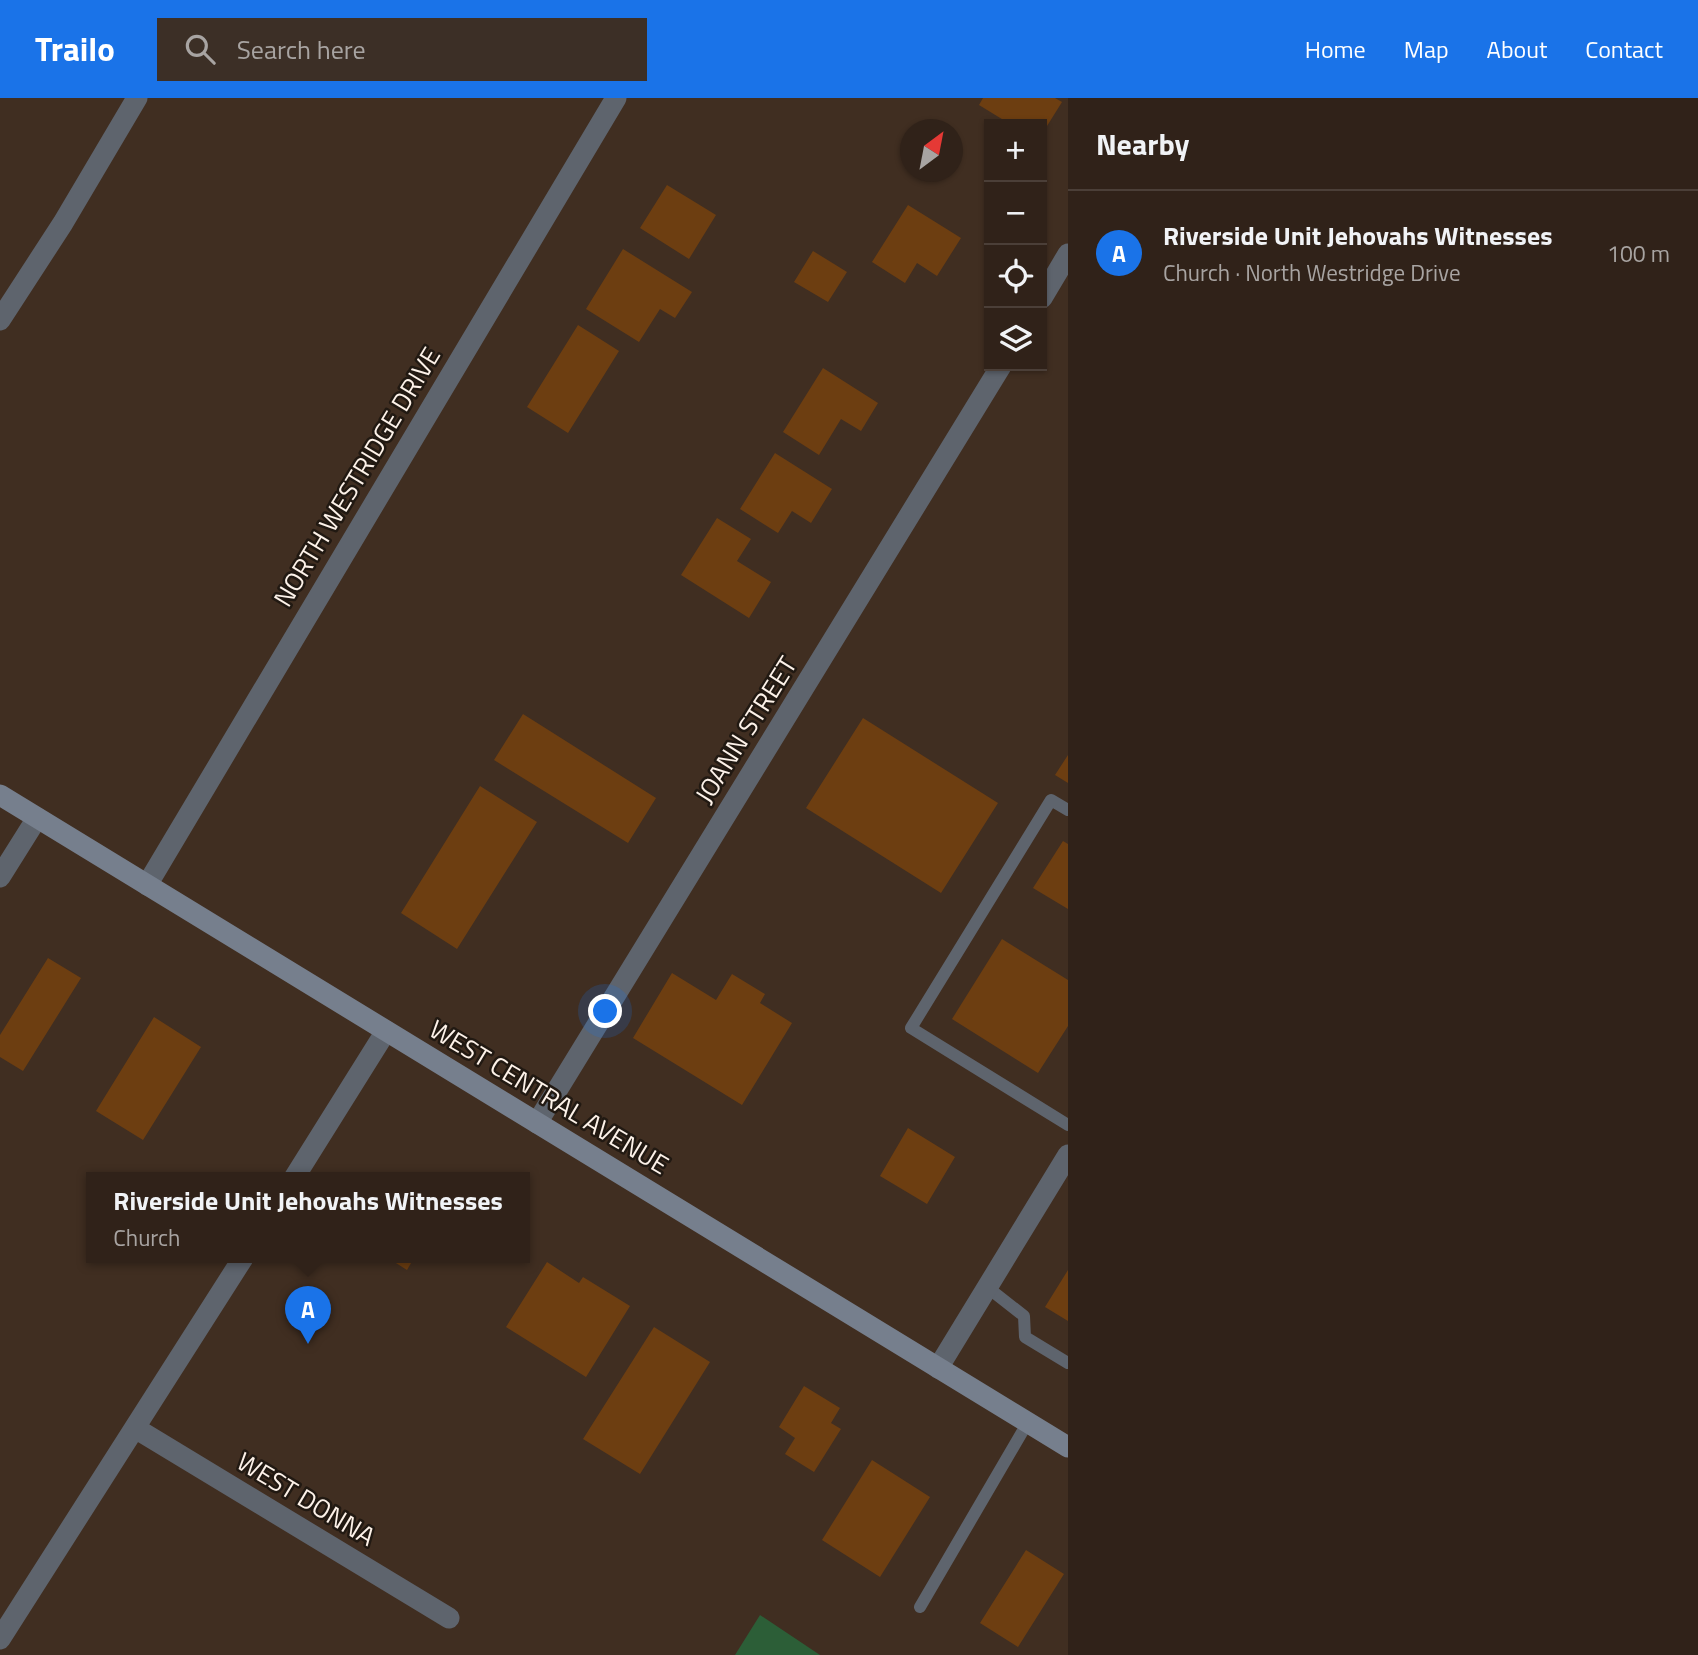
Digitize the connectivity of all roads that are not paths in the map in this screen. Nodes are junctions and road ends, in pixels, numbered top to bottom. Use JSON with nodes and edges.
{"nodes":[{"id":1,"x":137,"y":98,"type":"edge"},
{"id":2,"x":616,"y":98,"type":"edge"},
{"id":3,"x":1068,"y":254,"type":"edge"},
{"id":4,"x":1047,"y":290,"type":"edge"},
{"id":5,"x":0,"y":320,"type":"edge"},
{"id":6,"x":998,"y":371,"type":"edge"},
{"id":7,"x":0,"y":795,"type":"edge"},
{"id":8,"x":1068,"y":810,"type":"edge"},
{"id":9,"x":37,"y":818,"type":"junction"},
{"id":10,"x":0,"y":877,"type":"edge"},
{"id":11,"x":147,"y":885,"type":"junction"},
{"id":12,"x":386,"y":1031,"type":"junction"},
{"id":13,"x":537,"y":1123,"type":"junction"},
{"id":14,"x":1068,"y":1125,"type":"edge"},
{"id":15,"x":1068,"y":1155,"type":"edge"},
{"id":16,"x":298,"y":1172,"type":"edge"},
{"id":17,"x":240,"y":1263,"type":"edge"},
{"id":18,"x":987,"y":1287,"type":"junction"},
{"id":19,"x":1068,"y":1363,"type":"edge"},
{"id":20,"x":938,"y":1368,"type":"junction"},
{"id":21,"x":1028,"y":1422,"type":"junction"},
{"id":22,"x":135,"y":1428,"type":"junction"},
{"id":23,"x":1068,"y":1447,"type":"edge"},
{"id":24,"x":920,"y":1606,"type":"dead end"},
{"id":25,"x":449,"y":1618,"type":"dead end"},
{"id":26,"x":0,"y":1639,"type":"edge"}],
"edges":[{"from":1,"to":5,"type":"street"},
{"from":2,"to":11,"type":"street","name":"NORTH WESTRIDGE DRIVE"},
{"from":3,"to":4,"type":"street"},
{"from":6,"to":13,"type":"street","name":"JOANN STREET"},
{"from":7,"to":9,"type":"main road","name":"WEST CENTRAL AVENUE"},
{"from":8,"to":14,"type":"lane"},
{"from":9,"to":10,"type":"street"},
{"from":9,"to":11,"type":"main road","name":"WEST CENTRAL AVENUE"},
{"from":11,"to":12,"type":"main road","name":"WEST CENTRAL AVENUE"},
{"from":12,"to":13,"type":"main road","name":"WEST CENTRAL AVENUE"},
{"from":12,"to":16,"type":"street"},
{"from":13,"to":20,"type":"main road","name":"WEST CENTRAL AVENUE"},
{"from":15,"to":18,"type":"street"},
{"from":17,"to":22,"type":"street"},
{"from":18,"to":19,"type":"lane"},
{"from":18,"to":20,"type":"street"},
{"from":20,"to":21,"type":"main road","name":"WEST CENTRAL AVENUE"},
{"from":21,"to":23,"type":"main road","name":"WEST CENTRAL AVENUE"},
{"from":21,"to":24,"type":"lane"},
{"from":22,"to":25,"type":"street","name":"WEST DONNA"},
{"from":22,"to":26,"type":"street"}]}
